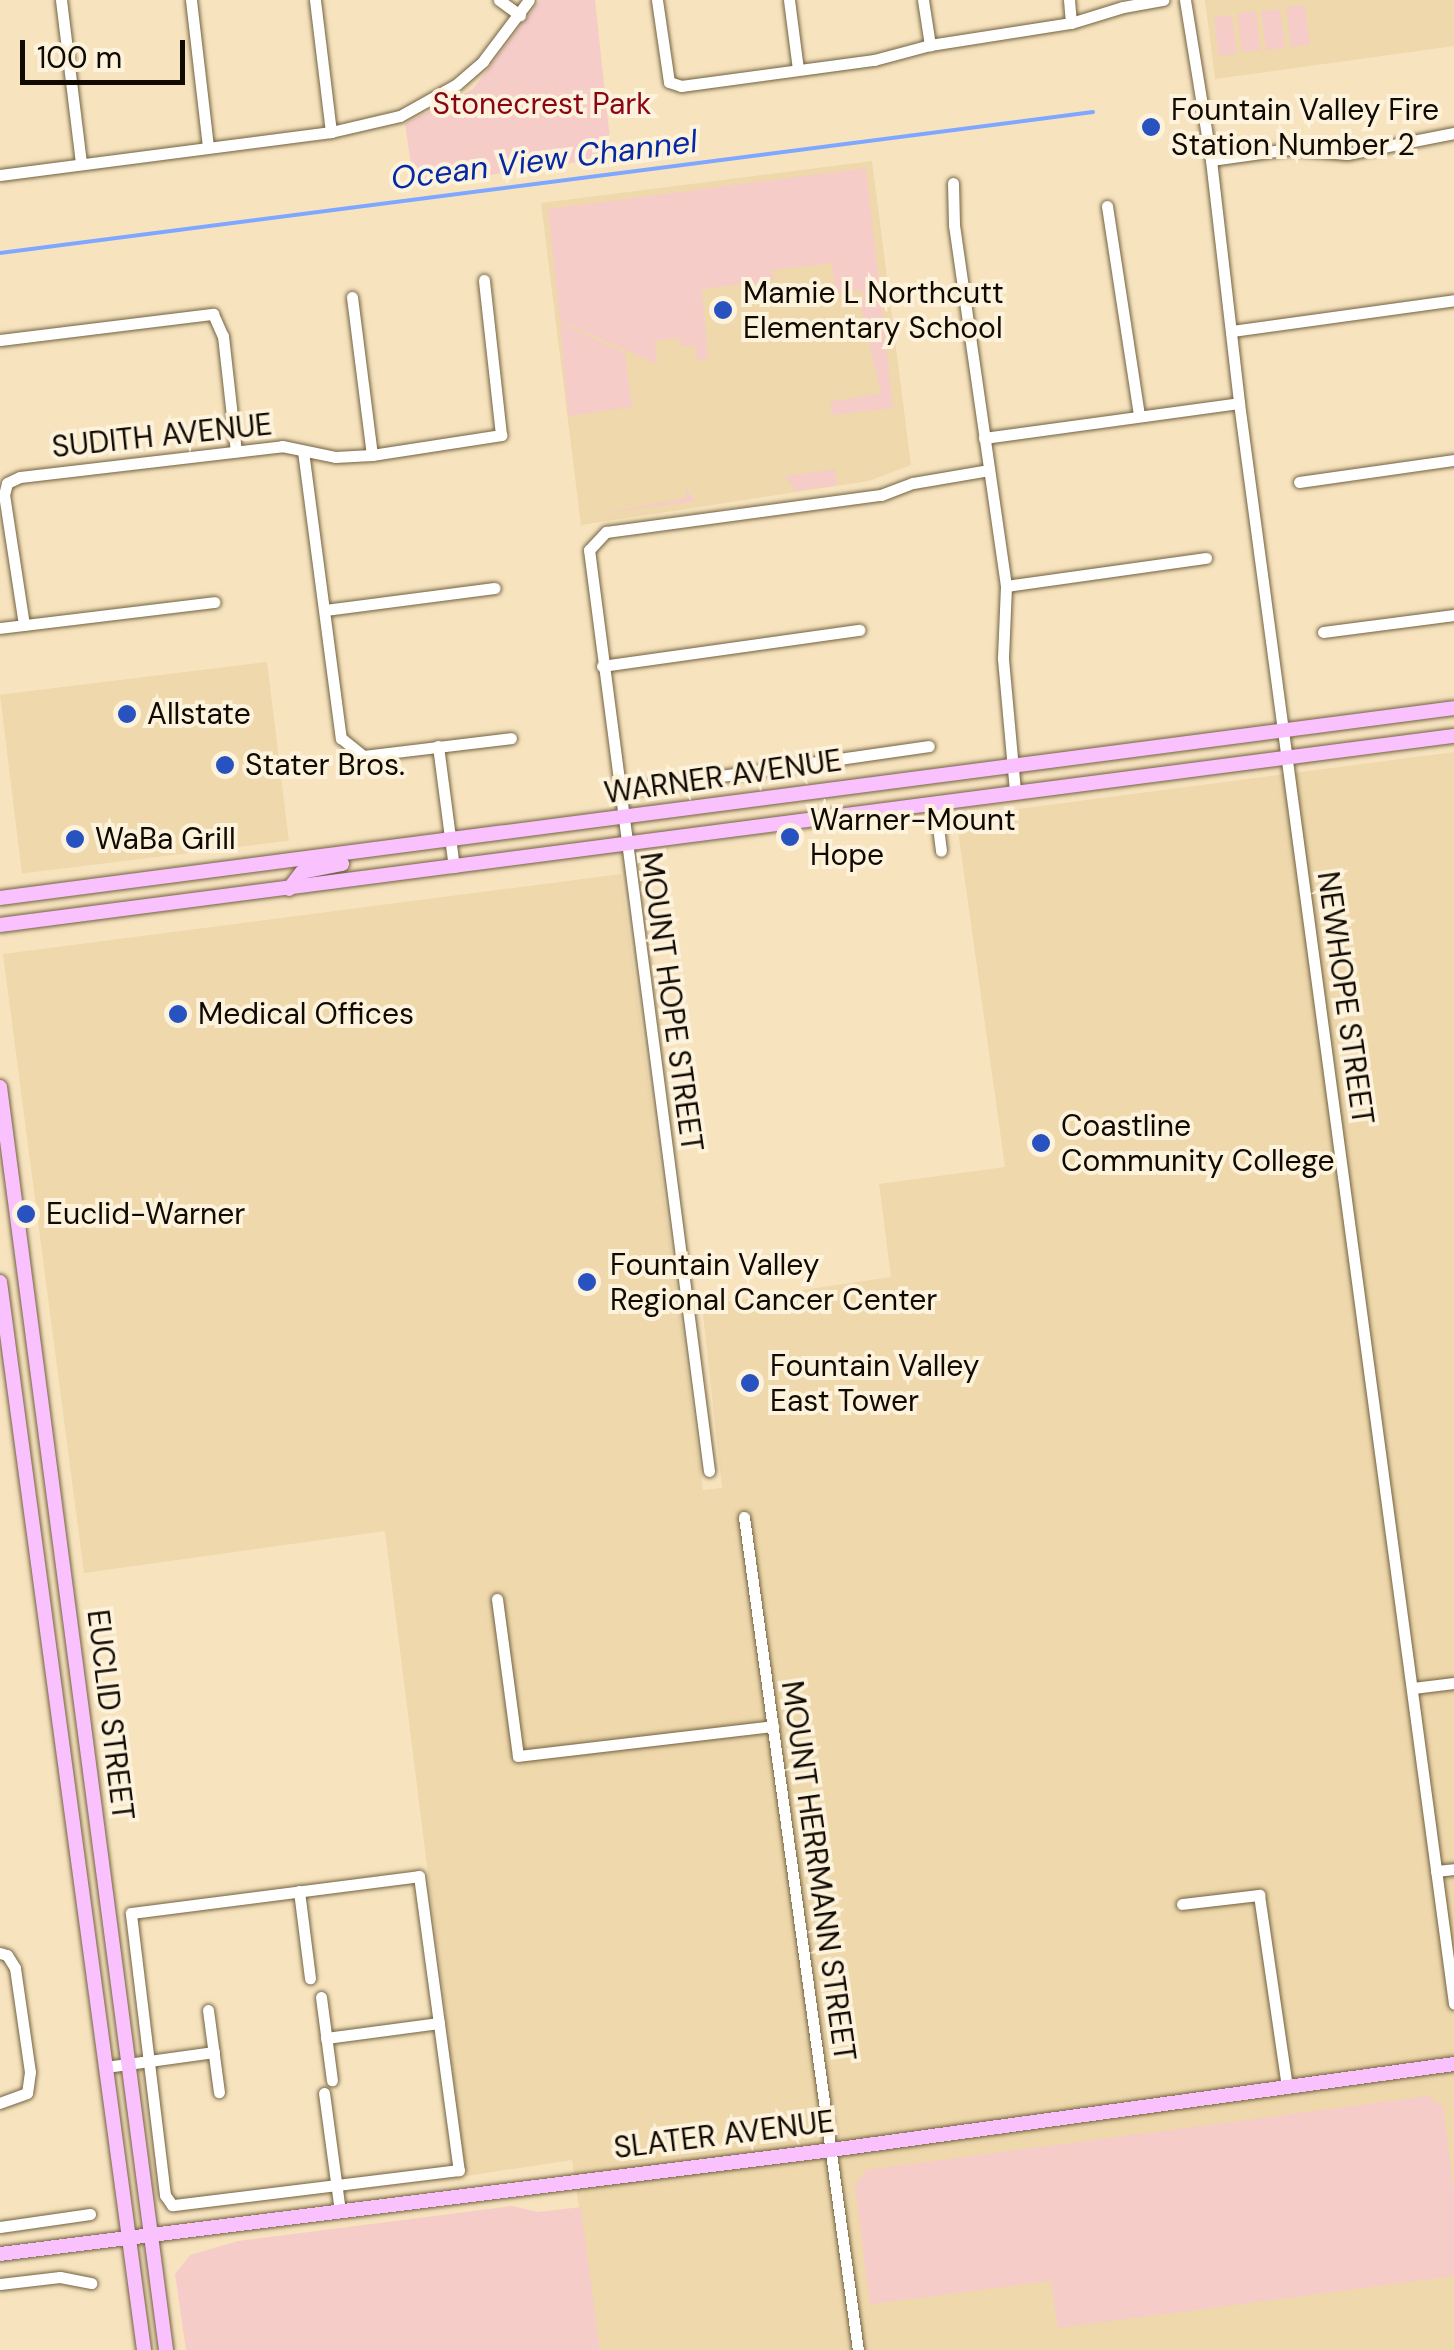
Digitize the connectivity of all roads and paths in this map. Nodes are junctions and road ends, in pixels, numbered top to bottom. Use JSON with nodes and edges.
{"nodes":[{"id":1,"x":61,"y":0,"type":"edge"},
{"id":2,"x":191,"y":0,"type":"edge"},
{"id":3,"x":315,"y":0,"type":"edge"},
{"id":4,"x":499,"y":0,"type":"edge"},
{"id":5,"x":529,"y":0,"type":"edge"},
{"id":6,"x":657,"y":0,"type":"edge"},
{"id":7,"x":789,"y":0,"type":"edge"},
{"id":8,"x":924,"y":0,"type":"edge"},
{"id":9,"x":1068,"y":0,"type":"edge"},
{"id":10,"x":1164,"y":0,"type":"edge"},
{"id":11,"x":1185,"y":0,"type":"edge"},
{"id":12,"x":520,"y":16,"type":"junction"},
{"id":13,"x":1072,"y":23,"type":"junction"},
{"id":14,"x":930,"y":45,"type":"junction"},
{"id":15,"x":798,"y":69,"type":"junction"},
{"id":16,"x":331,"y":132,"type":"junction"},
{"id":17,"x":1454,"y":132,"type":"edge"},
{"id":18,"x":208,"y":147,"type":"junction"},
{"id":19,"x":1211,"y":160,"type":"junction"},
{"id":20,"x":82,"y":164,"type":"junction"},
{"id":21,"x":0,"y":175,"type":"edge"},
{"id":22,"x":952,"y":183,"type":"dead end"},
{"id":23,"x":1107,"y":206,"type":"dead end"},
{"id":24,"x":484,"y":280,"type":"dead end"},
{"id":25,"x":352,"y":296,"type":"dead end"},
{"id":26,"x":1454,"y":300,"type":"edge"},
{"id":27,"x":1232,"y":330,"type":"junction"},
{"id":28,"x":0,"y":340,"type":"edge"},
{"id":29,"x":1239,"y":403,"type":"junction"},
{"id":30,"x":1139,"y":415,"type":"junction"},
{"id":31,"x":984,"y":438,"type":"junction"},
{"id":32,"x":304,"y":450,"type":"junction"},
{"id":33,"x":236,"y":451,"type":"junction"},
{"id":34,"x":372,"y":455,"type":"junction"},
{"id":35,"x":1454,"y":460,"type":"edge"},
{"id":36,"x":989,"y":470,"type":"junction"},
{"id":37,"x":1299,"y":482,"type":"dead end"},
{"id":38,"x":1206,"y":558,"type":"dead end"},
{"id":39,"x":1006,"y":586,"type":"junction"},
{"id":40,"x":495,"y":588,"type":"dead end"},
{"id":41,"x":214,"y":602,"type":"dead end"},
{"id":42,"x":325,"y":610,"type":"junction"},
{"id":43,"x":1454,"y":615,"type":"edge"},
{"id":44,"x":24,"y":625,"type":"junction"},
{"id":45,"x":0,"y":628,"type":"edge"},
{"id":46,"x":859,"y":630,"type":"dead end"},
{"id":47,"x":1322,"y":632,"type":"dead end"},
{"id":48,"x":602,"y":666,"type":"junction"},
{"id":49,"x":1454,"y":708,"type":"edge"},
{"id":50,"x":1282,"y":729,"type":"junction"},
{"id":51,"x":1454,"y":736,"type":"edge"},
{"id":52,"x":511,"y":738,"type":"dead end"},
{"id":53,"x":438,"y":746,"type":"junction"},
{"id":54,"x":929,"y":746,"type":"dead end"},
{"id":55,"x":1286,"y":758,"type":"junction"},
{"id":56,"x":1014,"y":764,"type":"junction"},
{"id":57,"x":618,"y":791,"type":"junction"},
{"id":58,"x":1015,"y":792,"type":"junction"},
{"id":59,"x":935,"y":802,"type":"junction"},
{"id":60,"x":622,"y":819,"type":"junction"},
{"id":61,"x":451,"y":840,"type":"junction"},
{"id":62,"x":625,"y":846,"type":"junction"},
{"id":63,"x":942,"y":851,"type":"dead end"},
{"id":64,"x":355,"y":854,"type":"junction"},
{"id":65,"x":454,"y":867,"type":"junction"},
{"id":66,"x":289,"y":889,"type":"junction"},
{"id":67,"x":0,"y":898,"type":"edge"},
{"id":68,"x":0,"y":925,"type":"edge"},
{"id":69,"x":0,"y":1088,"type":"edge"},
{"id":70,"x":0,"y":1282,"type":"edge"},
{"id":71,"x":709,"y":1471,"type":"dead end"},
{"id":72,"x":744,"y":1517,"type":"dead end"},
{"id":73,"x":497,"y":1599,"type":"dead end"},
{"id":74,"x":1454,"y":1683,"type":"edge"},
{"id":75,"x":1413,"y":1688,"type":"junction"},
{"id":76,"x":772,"y":1726,"type":"junction"},
{"id":77,"x":1454,"y":1869,"type":"edge"},
{"id":78,"x":1436,"y":1872,"type":"junction"},
{"id":79,"x":105,"y":1890,"type":"junction"},
{"id":80,"x":299,"y":1891,"type":"junction"},
{"id":81,"x":83,"y":1892,"type":"junction"},
{"id":82,"x":1182,"y":1904,"type":"dead end"},
{"id":83,"x":0,"y":1954,"type":"edge"},
{"id":84,"x":310,"y":1978,"type":"dead end"},
{"id":85,"x":321,"y":1997,"type":"dead end"},
{"id":86,"x":1454,"y":2004,"type":"edge"},
{"id":87,"x":208,"y":2010,"type":"dead end"},
{"id":88,"x":439,"y":2023,"type":"junction"},
{"id":89,"x":326,"y":2038,"type":"junction"},
{"id":90,"x":214,"y":2052,"type":"junction"},
{"id":91,"x":148,"y":2062,"type":"junction"},
{"id":92,"x":128,"y":2064,"type":"junction"},
{"id":93,"x":1454,"y":2064,"type":"edge"},
{"id":94,"x":106,"y":2067,"type":"junction"},
{"id":95,"x":332,"y":2080,"type":"dead end"},
{"id":96,"x":1287,"y":2088,"type":"junction"},
{"id":97,"x":219,"y":2092,"type":"dead end"},
{"id":98,"x":324,"y":2094,"type":"dead end"},
{"id":99,"x":0,"y":2103,"type":"edge"},
{"id":100,"x":831,"y":2150,"type":"junction"},
{"id":101,"x":336,"y":2186,"type":"junction"},
{"id":102,"x":340,"y":2210,"type":"junction"},
{"id":103,"x":90,"y":2214,"type":"dead end"},
{"id":104,"x":3,"y":2227,"type":"edge"},
{"id":105,"x":150,"y":2237,"type":"junction"},
{"id":106,"x":130,"y":2240,"type":"junction"},
{"id":107,"x":5,"y":2253,"type":"edge"},
{"id":108,"x":91,"y":2283,"type":"dead end"},
{"id":109,"x":0,"y":2284,"type":"edge"},
{"id":110,"x":144,"y":2350,"type":"edge"},
{"id":111,"x":166,"y":2350,"type":"edge"},
{"id":112,"x":858,"y":2350,"type":"edge"}],
"edges":[{"from":1,"to":20,"type":"street"},
{"from":2,"to":18,"type":"street"},
{"from":3,"to":16,"type":"street"},
{"from":4,"to":12,"type":"street"},
{"from":5,"to":12,"type":"street"},
{"from":6,"to":15,"type":"street"},
{"from":7,"to":15,"type":"street"},
{"from":8,"to":14,"type":"street"},
{"from":9,"to":13,"type":"street"},
{"from":10,"to":13,"type":"street"},
{"from":11,"to":19,"type":"street","name":"NEWHOPE STREET"},
{"from":12,"to":16,"type":"street"},
{"from":13,"to":14,"type":"street"},
{"from":14,"to":15,"type":"street"},
{"from":16,"to":18,"type":"street"},
{"from":17,"to":19,"type":"street"},
{"from":18,"to":20,"type":"street"},
{"from":19,"to":27,"type":"street","name":"NEWHOPE STREET"},
{"from":20,"to":21,"type":"street"},
{"from":22,"to":31,"type":"street"},
{"from":23,"to":30,"type":"street"},
{"from":24,"to":34,"type":"street","name":"SUDITH AVENUE"},
{"from":25,"to":34,"type":"street"},
{"from":26,"to":27,"type":"street"},
{"from":27,"to":29,"type":"street","name":"NEWHOPE STREET"},
{"from":28,"to":33,"type":"street"},
{"from":29,"to":30,"type":"street"},
{"from":29,"to":50,"type":"street","name":"NEWHOPE STREET"},
{"from":30,"to":31,"type":"street"},
{"from":31,"to":36,"type":"street"},
{"from":32,"to":33,"type":"street","name":"SUDITH AVENUE"},
{"from":32,"to":34,"type":"street","name":"SUDITH AVENUE"},
{"from":32,"to":42,"type":"street"},
{"from":33,"to":44,"type":"street","name":"SUDITH AVENUE"},
{"from":35,"to":37,"type":"street"},
{"from":36,"to":39,"type":"street"},
{"from":36,"to":48,"type":"street","name":"MOUNT HOPE STREET"},
{"from":38,"to":39,"type":"street"},
{"from":39,"to":56,"type":"street"},
{"from":40,"to":42,"type":"street"},
{"from":41,"to":44,"type":"street"},
{"from":42,"to":53,"type":"street"},
{"from":43,"to":47,"type":"street"},
{"from":44,"to":45,"type":"street"},
{"from":46,"to":48,"type":"street"},
{"from":48,"to":57,"type":"street","name":"MOUNT HOPE STREET"},
{"from":49,"to":50,"type":"main road","name":"WARNER AVENUE"},
{"from":50,"to":55,"type":"street","name":"NEWHOPE STREET"},
{"from":50,"to":56,"type":"main road","name":"WARNER AVENUE"},
{"from":51,"to":55,"type":"main road","name":"WARNER AVENUE"},
{"from":52,"to":53,"type":"street"},
{"from":53,"to":61,"type":"street"},
{"from":54,"to":57,"type":"street","name":"WARNER AVENUE"},
{"from":55,"to":58,"type":"main road","name":"WARNER AVENUE"},
{"from":55,"to":75,"type":"street","name":"NEWHOPE STREET"},
{"from":56,"to":58,"type":"street"},
{"from":56,"to":60,"type":"main road","name":"WARNER AVENUE"},
{"from":57,"to":60,"type":"street","name":"MOUNT HOPE STREET"},
{"from":58,"to":59,"type":"main road","name":"WARNER AVENUE"},
{"from":59,"to":62,"type":"main road","name":"WARNER AVENUE"},
{"from":59,"to":63,"type":"street"},
{"from":60,"to":61,"type":"main road","name":"WARNER AVENUE"},
{"from":60,"to":62,"type":"street","name":"MOUNT HOPE STREET"},
{"from":61,"to":64,"type":"main road","name":"WARNER AVENUE"},
{"from":61,"to":65,"type":"street"},
{"from":62,"to":65,"type":"main road","name":"WARNER AVENUE"},
{"from":62,"to":71,"type":"street","name":"MOUNT HOPE STREET"},
{"from":64,"to":66,"type":"main road"},
{"from":64,"to":67,"type":"main road","name":"WARNER AVENUE"},
{"from":65,"to":66,"type":"main road","name":"WARNER AVENUE"},
{"from":66,"to":68,"type":"main road","name":"WARNER AVENUE"},
{"from":69,"to":79,"type":"main road","name":"EUCLID STREET"},
{"from":70,"to":81,"type":"main road","name":"EUCLID STREET"},
{"from":72,"to":76,"type":"street","name":"MOUNT HERRMANN STREET"},
{"from":73,"to":76,"type":"street"},
{"from":74,"to":75,"type":"street"},
{"from":75,"to":78,"type":"street","name":"NEWHOPE STREET"},
{"from":76,"to":100,"type":"street","name":"MOUNT HERRMANN STREET"},
{"from":77,"to":78,"type":"street"},
{"from":78,"to":86,"type":"street","name":"NEWHOPE STREET"},
{"from":79,"to":81,"type":"street"},
{"from":79,"to":92,"type":"main road","name":"EUCLID STREET"},
{"from":80,"to":84,"type":"street"},
{"from":80,"to":88,"type":"street"},
{"from":80,"to":91,"type":"street"},
{"from":81,"to":94,"type":"main road","name":"EUCLID STREET"},
{"from":82,"to":96,"type":"street"},
{"from":83,"to":99,"type":"street"},
{"from":85,"to":89,"type":"street"},
{"from":87,"to":90,"type":"street"},
{"from":88,"to":89,"type":"street"},
{"from":88,"to":101,"type":"street"},
{"from":89,"to":95,"type":"street"},
{"from":90,"to":91,"type":"street"},
{"from":90,"to":97,"type":"street"},
{"from":91,"to":92,"type":"street"},
{"from":91,"to":101,"type":"street"},
{"from":92,"to":94,"type":"street"},
{"from":92,"to":105,"type":"main road","name":"EUCLID STREET"},
{"from":93,"to":96,"type":"main road","name":"SLATER AVENUE"},
{"from":94,"to":106,"type":"main road","name":"EUCLID STREET"},
{"from":96,"to":100,"type":"main road","name":"SLATER AVENUE"},
{"from":98,"to":101,"type":"street"},
{"from":100,"to":102,"type":"main road","name":"SLATER AVENUE"},
{"from":100,"to":112,"type":"street","name":"MOUNT HERRMANN STREET"},
{"from":101,"to":102,"type":"street"},
{"from":102,"to":105,"type":"main road","name":"SLATER AVENUE"},
{"from":103,"to":104,"type":"street"},
{"from":104,"to":107,"type":"street"},
{"from":105,"to":106,"type":"main road","name":"SLATER AVENUE"},
{"from":105,"to":111,"type":"main road","name":"EUCLID STREET"},
{"from":106,"to":107,"type":"main road","name":"SLATER AVENUE"},
{"from":106,"to":110,"type":"main road","name":"EUCLID STREET"},
{"from":108,"to":109,"type":"street"}]}
